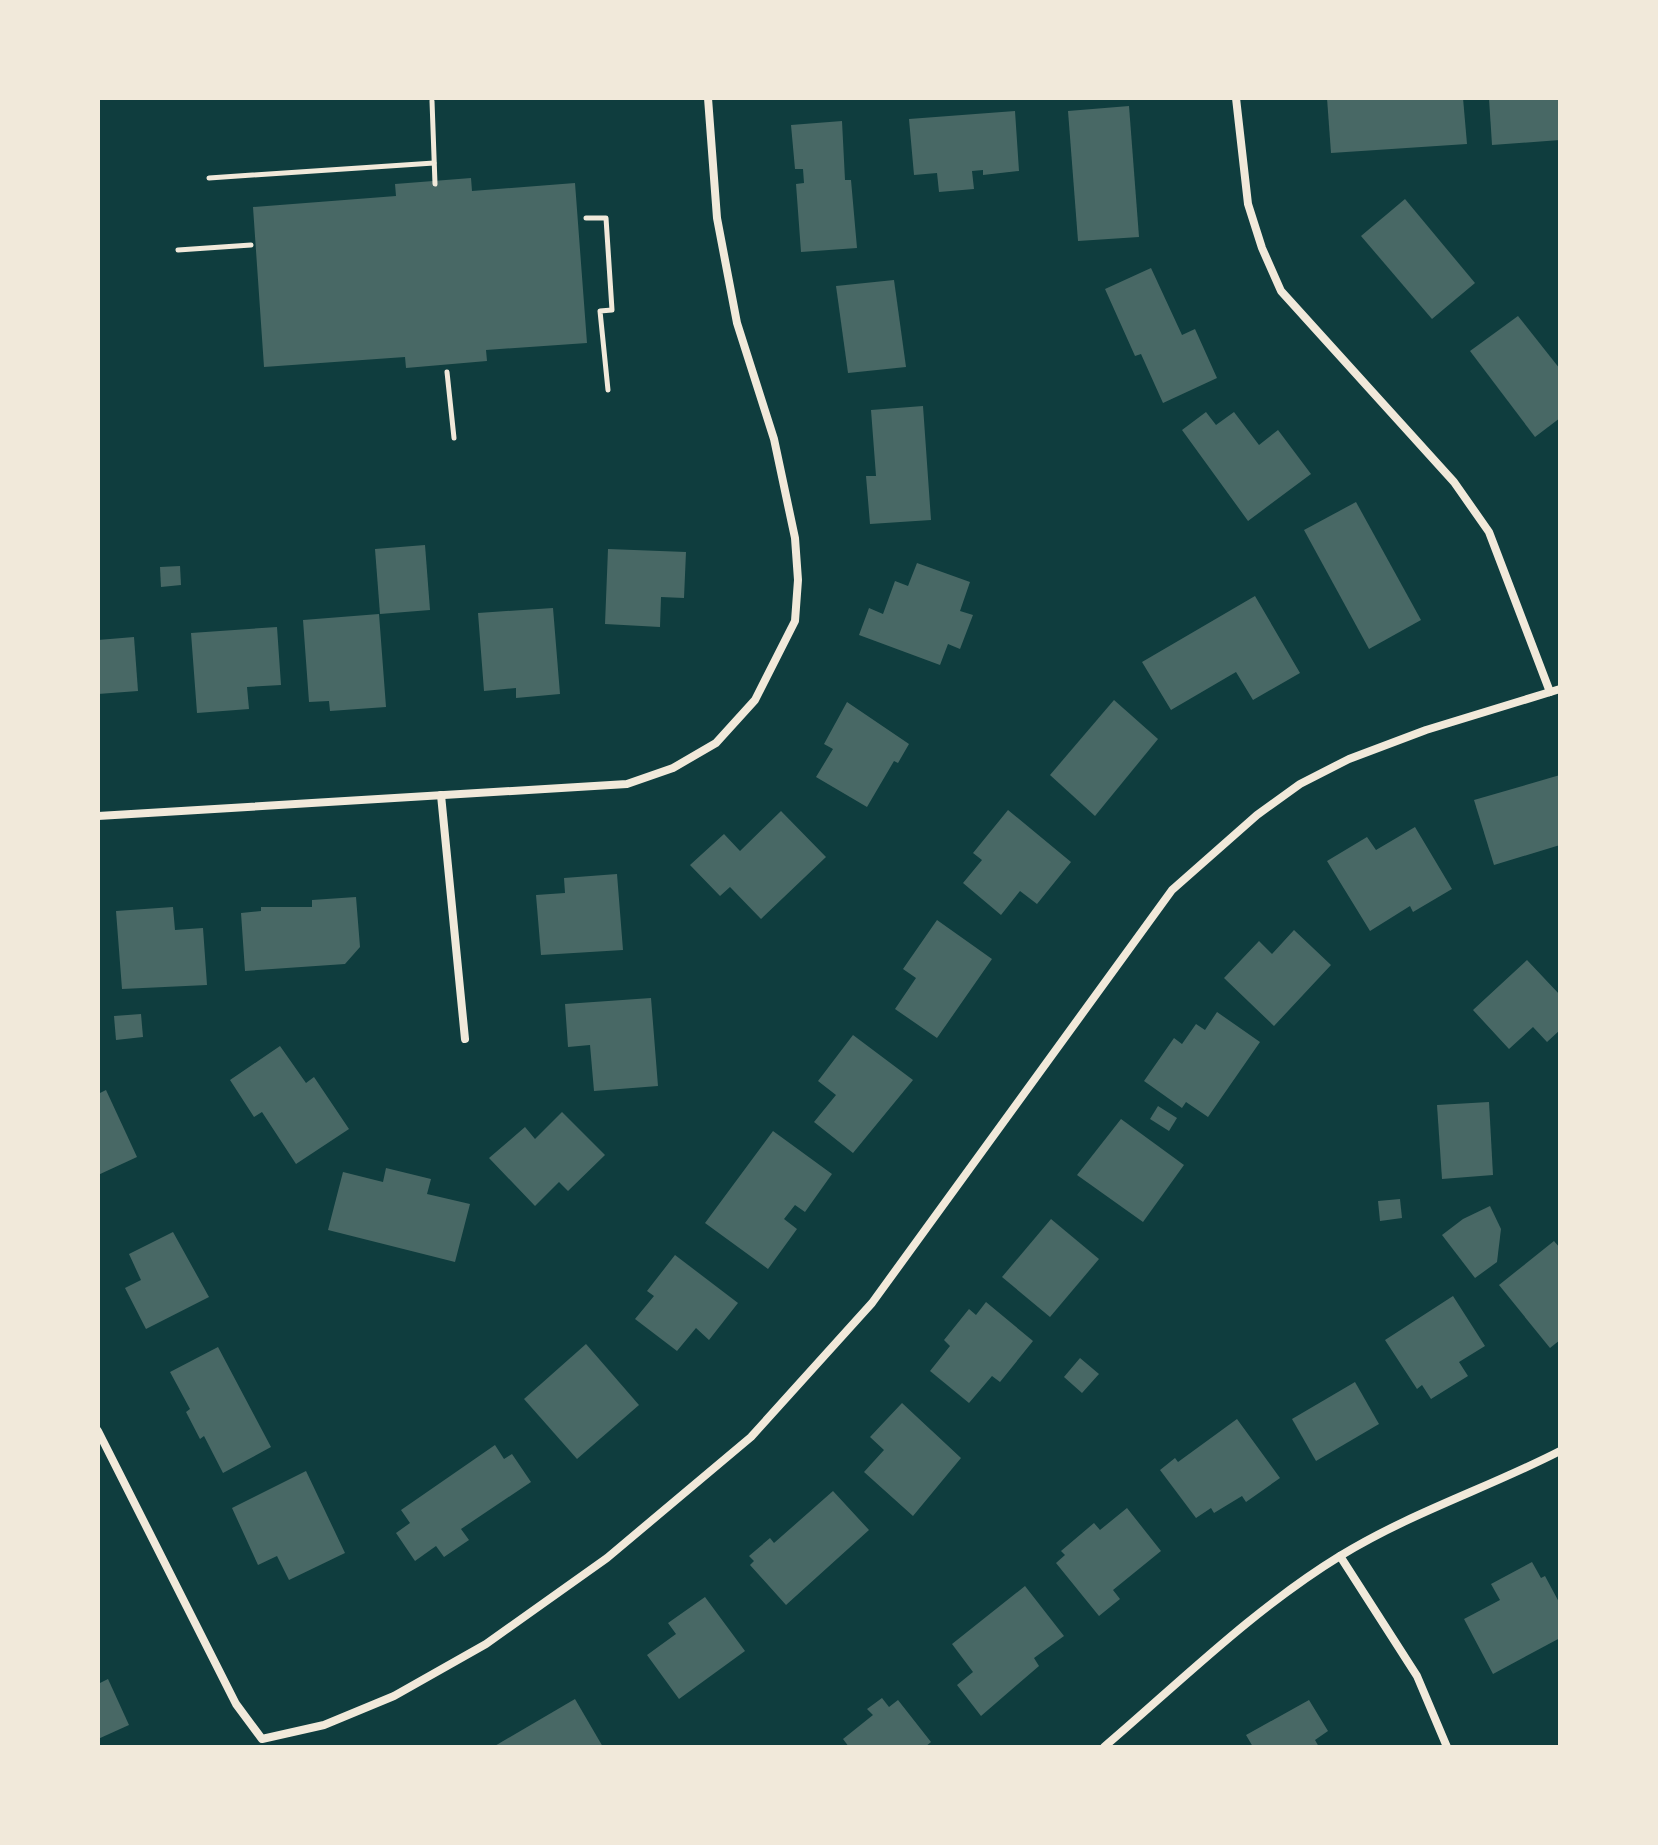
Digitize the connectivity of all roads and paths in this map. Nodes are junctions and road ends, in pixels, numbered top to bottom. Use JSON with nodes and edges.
{"nodes":[{"id":1,"x":708,"y":98,"type":"edge"},
{"id":2,"x":1236,"y":98,"type":"edge"},
{"id":3,"x":432,"y":101,"type":"dead end"},
{"id":4,"x":434,"y":163,"type":"junction"},
{"id":5,"x":209,"y":178,"type":"dead end"},
{"id":6,"x":435,"y":184,"type":"dead end"},
{"id":7,"x":586,"y":218,"type":"dead end"},
{"id":8,"x":251,"y":245,"type":"dead end"},
{"id":9,"x":178,"y":250,"type":"dead end"},
{"id":10,"x":447,"y":372,"type":"dead end"},
{"id":11,"x":608,"y":390,"type":"dead end"},
{"id":12,"x":454,"y":438,"type":"dead end"},
{"id":13,"x":1560,"y":689,"type":"edge"},
{"id":14,"x":1550,"y":692,"type":"junction"},
{"id":15,"x":441,"y":795,"type":"junction"},
{"id":16,"x":98,"y":816,"type":"edge"},
{"id":17,"x":465,"y":1039,"type":"dead end"},
{"id":18,"x":98,"y":1431,"type":"edge"},
{"id":19,"x":1560,"y":1451,"type":"edge"},
{"id":20,"x":1340,"y":1556,"type":"junction"},
{"id":21,"x":1104,"y":1747,"type":"edge"},
{"id":22,"x":1447,"y":1747,"type":"edge"}],
"edges":[{"from":1,"to":15,"type":"street"},
{"from":2,"to":14,"type":"street"},
{"from":3,"to":4,"type":"path"},
{"from":4,"to":5,"type":"path"},
{"from":4,"to":6,"type":"path"},
{"from":7,"to":11,"type":"path"},
{"from":8,"to":9,"type":"path"},
{"from":10,"to":12,"type":"path"},
{"from":13,"to":14,"type":"street"},
{"from":14,"to":18,"type":"street"},
{"from":15,"to":16,"type":"street"},
{"from":15,"to":17,"type":"street"},
{"from":19,"to":20,"type":"street"},
{"from":20,"to":21,"type":"street"},
{"from":20,"to":22,"type":"street"}]}
